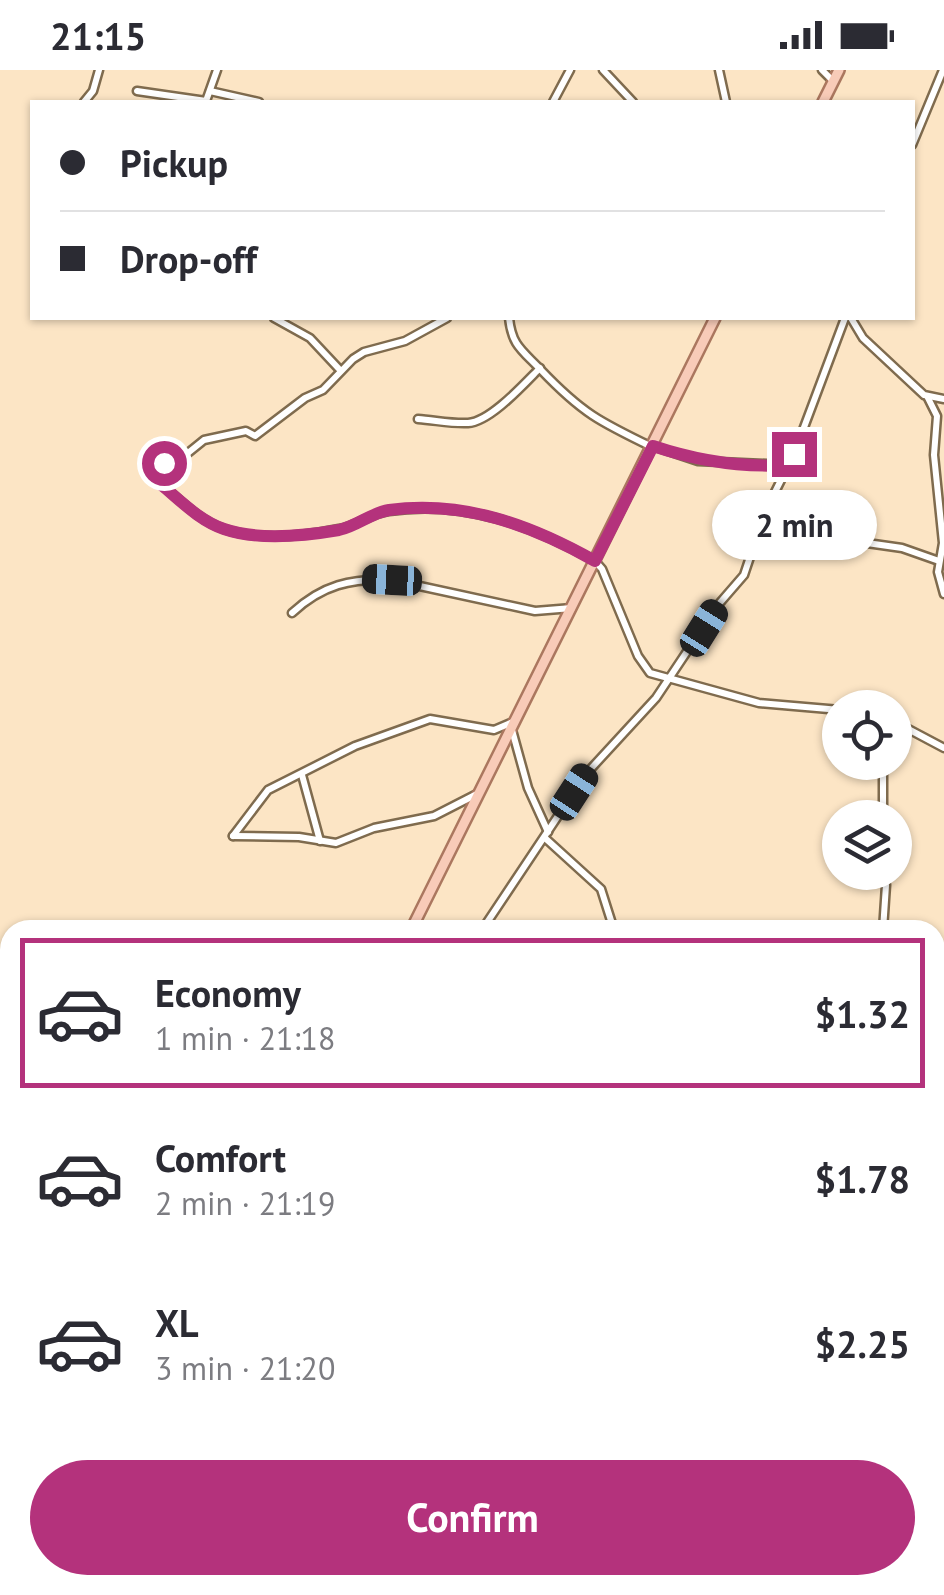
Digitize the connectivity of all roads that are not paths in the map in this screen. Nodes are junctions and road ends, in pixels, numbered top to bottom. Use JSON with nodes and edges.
{"nodes":[{"id":1,"x":99,"y":70,"type":"edge"},
{"id":2,"x":216,"y":70,"type":"edge"},
{"id":3,"x":570,"y":70,"type":"edge"},
{"id":4,"x":604,"y":70,"type":"edge"},
{"id":5,"x":719,"y":70,"type":"edge"},
{"id":6,"x":822,"y":70,"type":"edge"},
{"id":7,"x":839,"y":70,"type":"edge"},
{"id":8,"x":943,"y":70,"type":"edge"},
{"id":9,"x":834,"y":82,"type":"junction"},
{"id":10,"x":137,"y":91,"type":"dead end"},
{"id":11,"x":210,"y":91,"type":"junction"},
{"id":12,"x":86,"y":100,"type":"edge"},
{"id":13,"x":193,"y":100,"type":"edge"},
{"id":14,"x":207,"y":100,"type":"edge"},
{"id":15,"x":250,"y":100,"type":"edge"},
{"id":16,"x":554,"y":100,"type":"edge"},
{"id":17,"x":631,"y":100,"type":"edge"},
{"id":18,"x":726,"y":100,"type":"edge"},
{"id":19,"x":824,"y":100,"type":"edge"},
{"id":20,"x":915,"y":139,"type":"edge"},
{"id":21,"x":278,"y":320,"type":"edge"},
{"id":22,"x":443,"y":320,"type":"edge"},
{"id":23,"x":508,"y":320,"type":"edge"},
{"id":24,"x":714,"y":320,"type":"edge"},
{"id":25,"x":847,"y":320,"type":"edge"},
{"id":26,"x":850,"y":320,"type":"edge"},
{"id":27,"x":540,"y":368,"type":"junction"},
{"id":28,"x":340,"y":370,"type":"junction"},
{"id":29,"x":928,"y":398,"type":"junction"},
{"id":30,"x":944,"y":400,"type":"edge"},
{"id":31,"x":418,"y":419,"type":"dead end"},
{"id":32,"x":652,"y":447,"type":"junction"},
{"id":33,"x":788,"y":465,"type":"junction"},
{"id":34,"x":768,"y":506,"type":"junction"},
{"id":35,"x":939,"y":560,"type":"junction"},
{"id":36,"x":595,"y":561,"type":"junction"},
{"id":37,"x":944,"y":594,"type":"edge"},
{"id":38,"x":572,"y":608,"type":"junction"},
{"id":39,"x":292,"y":614,"type":"dead end"},
{"id":40,"x":668,"y":680,"type":"junction"},
{"id":41,"x":822,"y":708,"type":"edge"},
{"id":42,"x":514,"y":725,"type":"junction"},
{"id":43,"x":912,"y":730,"type":"edge"},
{"id":44,"x":942,"y":745,"type":"edge"},
{"id":45,"x":302,"y":775,"type":"junction"},
{"id":46,"x":482,"y":791,"type":"junction"},
{"id":47,"x":546,"y":836,"type":"junction"},
{"id":48,"x":320,"y":842,"type":"junction"},
{"id":49,"x":886,"y":890,"type":"edge"},
{"id":50,"x":416,"y":920,"type":"edge"},
{"id":51,"x":489,"y":920,"type":"edge"},
{"id":52,"x":611,"y":920,"type":"edge"},
{"id":53,"x":884,"y":920,"type":"edge"}],
"edges":[{"from":1,"to":12,"type":"street"},
{"from":2,"to":11,"type":"street"},
{"from":3,"to":16,"type":"street"},
{"from":4,"to":17,"type":"street"},
{"from":5,"to":18,"type":"street"},
{"from":6,"to":9,"type":"street"},
{"from":7,"to":9,"type":"main road"},
{"from":8,"to":20,"type":"street"},
{"from":9,"to":19,"type":"main road"},
{"from":10,"to":13,"type":"street"},
{"from":11,"to":14,"type":"street"},
{"from":11,"to":15,"type":"street"},
{"from":21,"to":28,"type":"street"},
{"from":22,"to":28,"type":"street"},
{"from":23,"to":27,"type":"street"},
{"from":24,"to":32,"type":"main road"},
{"from":25,"to":33,"type":"street"},
{"from":26,"to":29,"type":"street"},
{"from":27,"to":31,"type":"street"},
{"from":27,"to":32,"type":"street"},
{"from":28,"to":36,"type":"street"},
{"from":29,"to":30,"type":"street"},
{"from":29,"to":35,"type":"street"},
{"from":32,"to":33,"type":"street"},
{"from":32,"to":36,"type":"main road"},
{"from":33,"to":34,"type":"street"},
{"from":34,"to":35,"type":"street"},
{"from":34,"to":40,"type":"street"},
{"from":35,"to":37,"type":"street"},
{"from":36,"to":38,"type":"main road"},
{"from":36,"to":40,"type":"street"},
{"from":38,"to":39,"type":"street"},
{"from":38,"to":42,"type":"main road"},
{"from":40,"to":41,"type":"street"},
{"from":40,"to":47,"type":"street"},
{"from":42,"to":45,"type":"street"},
{"from":42,"to":46,"type":"main road"},
{"from":42,"to":47,"type":"street"},
{"from":43,"to":44,"type":"street"},
{"from":45,"to":48,"type":"street"},
{"from":45,"to":48,"type":"street"},
{"from":46,"to":48,"type":"street"},
{"from":46,"to":50,"type":"main road"},
{"from":47,"to":51,"type":"street"},
{"from":47,"to":52,"type":"street"},
{"from":49,"to":53,"type":"street"}]}
